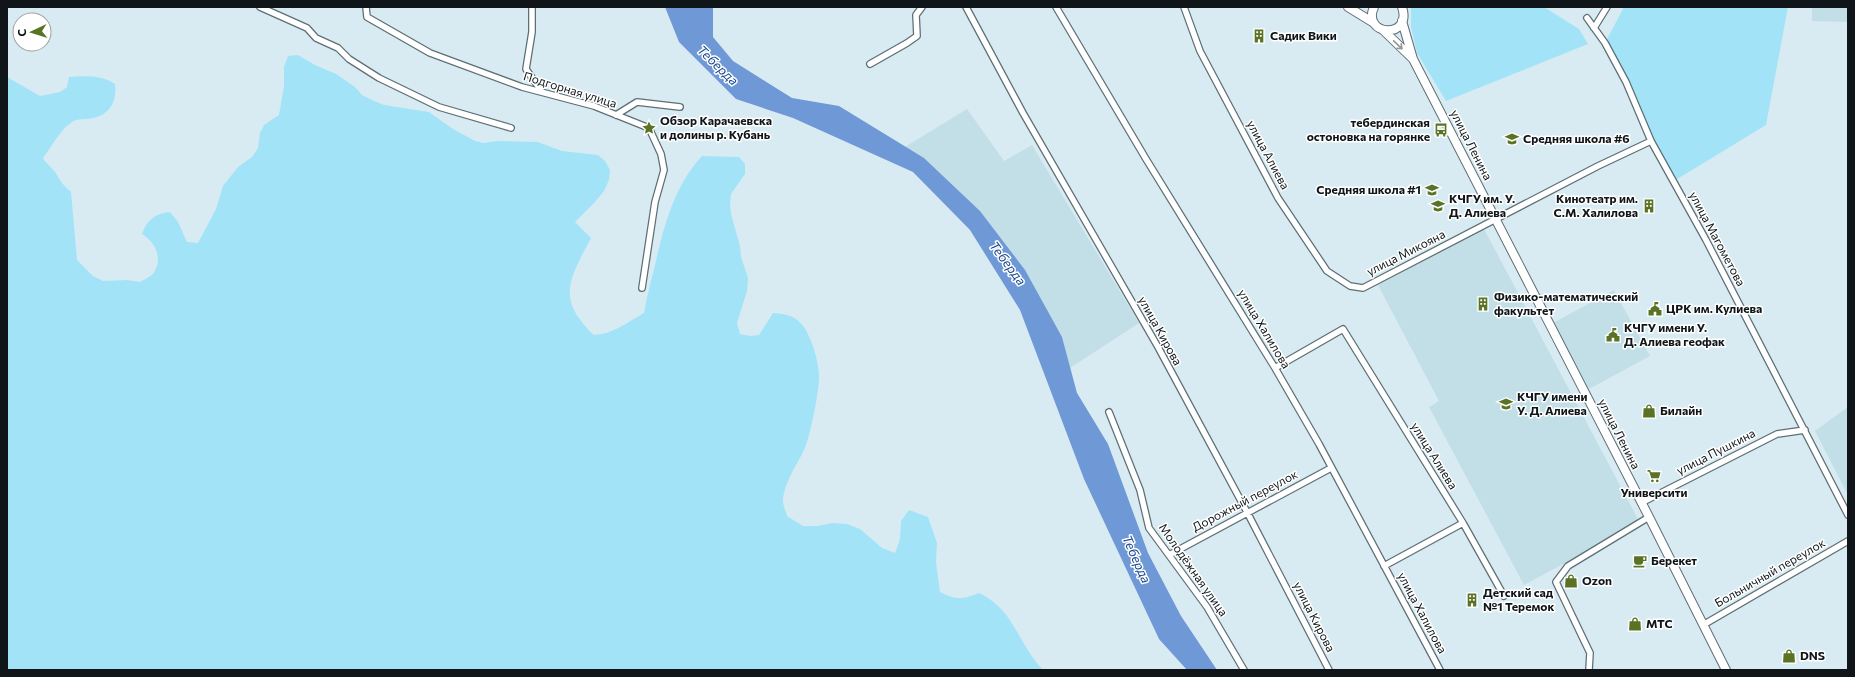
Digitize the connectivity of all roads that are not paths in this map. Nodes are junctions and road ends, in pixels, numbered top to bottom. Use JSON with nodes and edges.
{"nodes":[{"id":1,"x":260,"y":7,"type":"edge"},
{"id":2,"x":366,"y":7,"type":"edge"},
{"id":3,"x":532,"y":7,"type":"edge"},
{"id":4,"x":922,"y":7,"type":"edge"},
{"id":5,"x":966,"y":7,"type":"edge"},
{"id":6,"x":1056,"y":7,"type":"edge"},
{"id":7,"x":1184,"y":7,"type":"edge"},
{"id":8,"x":1348,"y":7,"type":"edge"},
{"id":9,"x":1374,"y":7,"type":"edge"},
{"id":10,"x":1402,"y":7,"type":"edge"},
{"id":11,"x":1606,"y":7,"type":"edge"},
{"id":12,"x":1587,"y":18,"type":"dead end"},
{"id":13,"x":1402,"y":21,"type":"junction"},
{"id":14,"x":1374,"y":23,"type":"junction"},
{"id":15,"x":1594,"y":28,"type":"junction"},
{"id":16,"x":1382,"y":30,"type":"junction"},
{"id":17,"x":1414,"y":59,"type":"junction"},
{"id":18,"x":870,"y":64,"type":"dead end"},
{"id":19,"x":542,"y":92,"type":"junction"},
{"id":20,"x":680,"y":107,"type":"dead end"},
{"id":21,"x":616,"y":115,"type":"junction"},
{"id":22,"x":511,"y":128,"type":"dead end"},
{"id":23,"x":1651,"y":141,"type":"junction"},
{"id":24,"x":1496,"y":220,"type":"junction"},
{"id":25,"x":642,"y":288,"type":"dead end"},
{"id":26,"x":1363,"y":288,"type":"joint"},
{"id":27,"x":1275,"y":368,"type":"junction"},
{"id":28,"x":1109,"y":412,"type":"dead end"},
{"id":29,"x":1805,"y":430,"type":"junction"},
{"id":30,"x":1331,"y":468,"type":"junction"},
{"id":31,"x":1641,"y":503,"type":"junction"},
{"id":32,"x":1247,"y":512,"type":"junction"},
{"id":33,"x":1848,"y":515,"type":"edge"},
{"id":34,"x":1649,"y":517,"type":"junction"},
{"id":35,"x":1463,"y":523,"type":"junction"},
{"id":36,"x":1848,"y":541,"type":"edge"},
{"id":37,"x":1169,"y":555,"type":"junction"},
{"id":38,"x":1384,"y":566,"type":"junction"},
{"id":39,"x":1504,"y":596,"type":"dead end"},
{"id":40,"x":1703,"y":625,"type":"junction"},
{"id":41,"x":1244,"y":670,"type":"edge"},
{"id":42,"x":1329,"y":670,"type":"edge"},
{"id":43,"x":1440,"y":670,"type":"edge"},
{"id":44,"x":1589,"y":670,"type":"edge"},
{"id":45,"x":1726,"y":670,"type":"edge"}],
"edges":[{"from":1,"to":22,"type":"street"},
{"from":2,"to":19,"type":"street","name":"Подгорная улица"},
{"from":3,"to":19,"type":"street"},
{"from":4,"to":18,"type":"street"},
{"from":5,"to":32,"type":"street","name":"улица Кирова"},
{"from":6,"to":27,"type":"street","name":"улица Халилова"},
{"from":7,"to":26,"type":"street","name":"улица Алиева"},
{"from":8,"to":14,"type":"main road"},
{"from":9,"to":14,"type":"main road"},
{"from":10,"to":13,"type":"main road","name":"улица Ленина"},
{"from":11,"to":15,"type":"street"},
{"from":12,"to":15,"type":"street","name":"улица Магометова"},
{"from":13,"to":16,"type":"main road"},
{"from":13,"to":17,"type":"main road","name":"улица Ленина"},
{"from":14,"to":16,"type":"main road","name":"улица Ленина"},
{"from":15,"to":23,"type":"street","name":"улица Магометова"},
{"from":16,"to":17,"type":"main road","name":"улица Ленина","one_way":true},
{"from":17,"to":24,"type":"main road","name":"улица Ленина"},
{"from":19,"to":21,"type":"street","name":"Подгорная улица"},
{"from":20,"to":21,"type":"street"},
{"from":21,"to":25,"type":"street","name":"Подгорная улица"},
{"from":23,"to":24,"type":"street","name":"улица Микояна"},
{"from":23,"to":29,"type":"street","name":"улица Магометова"},
{"from":24,"to":26,"type":"street","name":"улица Микояна"},
{"from":24,"to":31,"type":"main road","name":"улица Ленина"},
{"from":27,"to":30,"type":"street","name":"улица Халилова"},
{"from":27,"to":35,"type":"street","name":"улица Алиева"},
{"from":28,"to":37,"type":"street","name":"Молодёжная улица"},
{"from":29,"to":31,"type":"street","name":"улица Пушкина"},
{"from":29,"to":33,"type":"street","name":"улица Магометова"},
{"from":30,"to":32,"type":"street","name":"Дорожный переулок"},
{"from":30,"to":38,"type":"street","name":"улица Халилова"},
{"from":31,"to":34,"type":"main road","name":"улица Ленина"},
{"from":32,"to":37,"type":"street","name":"Дорожный переулок"},
{"from":32,"to":42,"type":"street","name":"улица Кирова"},
{"from":34,"to":40,"type":"main road","name":"улица Ленина"},
{"from":34,"to":44,"type":"street"},
{"from":35,"to":38,"type":"street"},
{"from":35,"to":39,"type":"street","name":"улица Алиева"},
{"from":36,"to":40,"type":"street","name":"Больничный переулок"},
{"from":37,"to":41,"type":"street","name":"Молодёжная улица"},
{"from":38,"to":43,"type":"street","name":"улица Халилова"},
{"from":40,"to":45,"type":"main road","name":"улица Ленина"}]}
